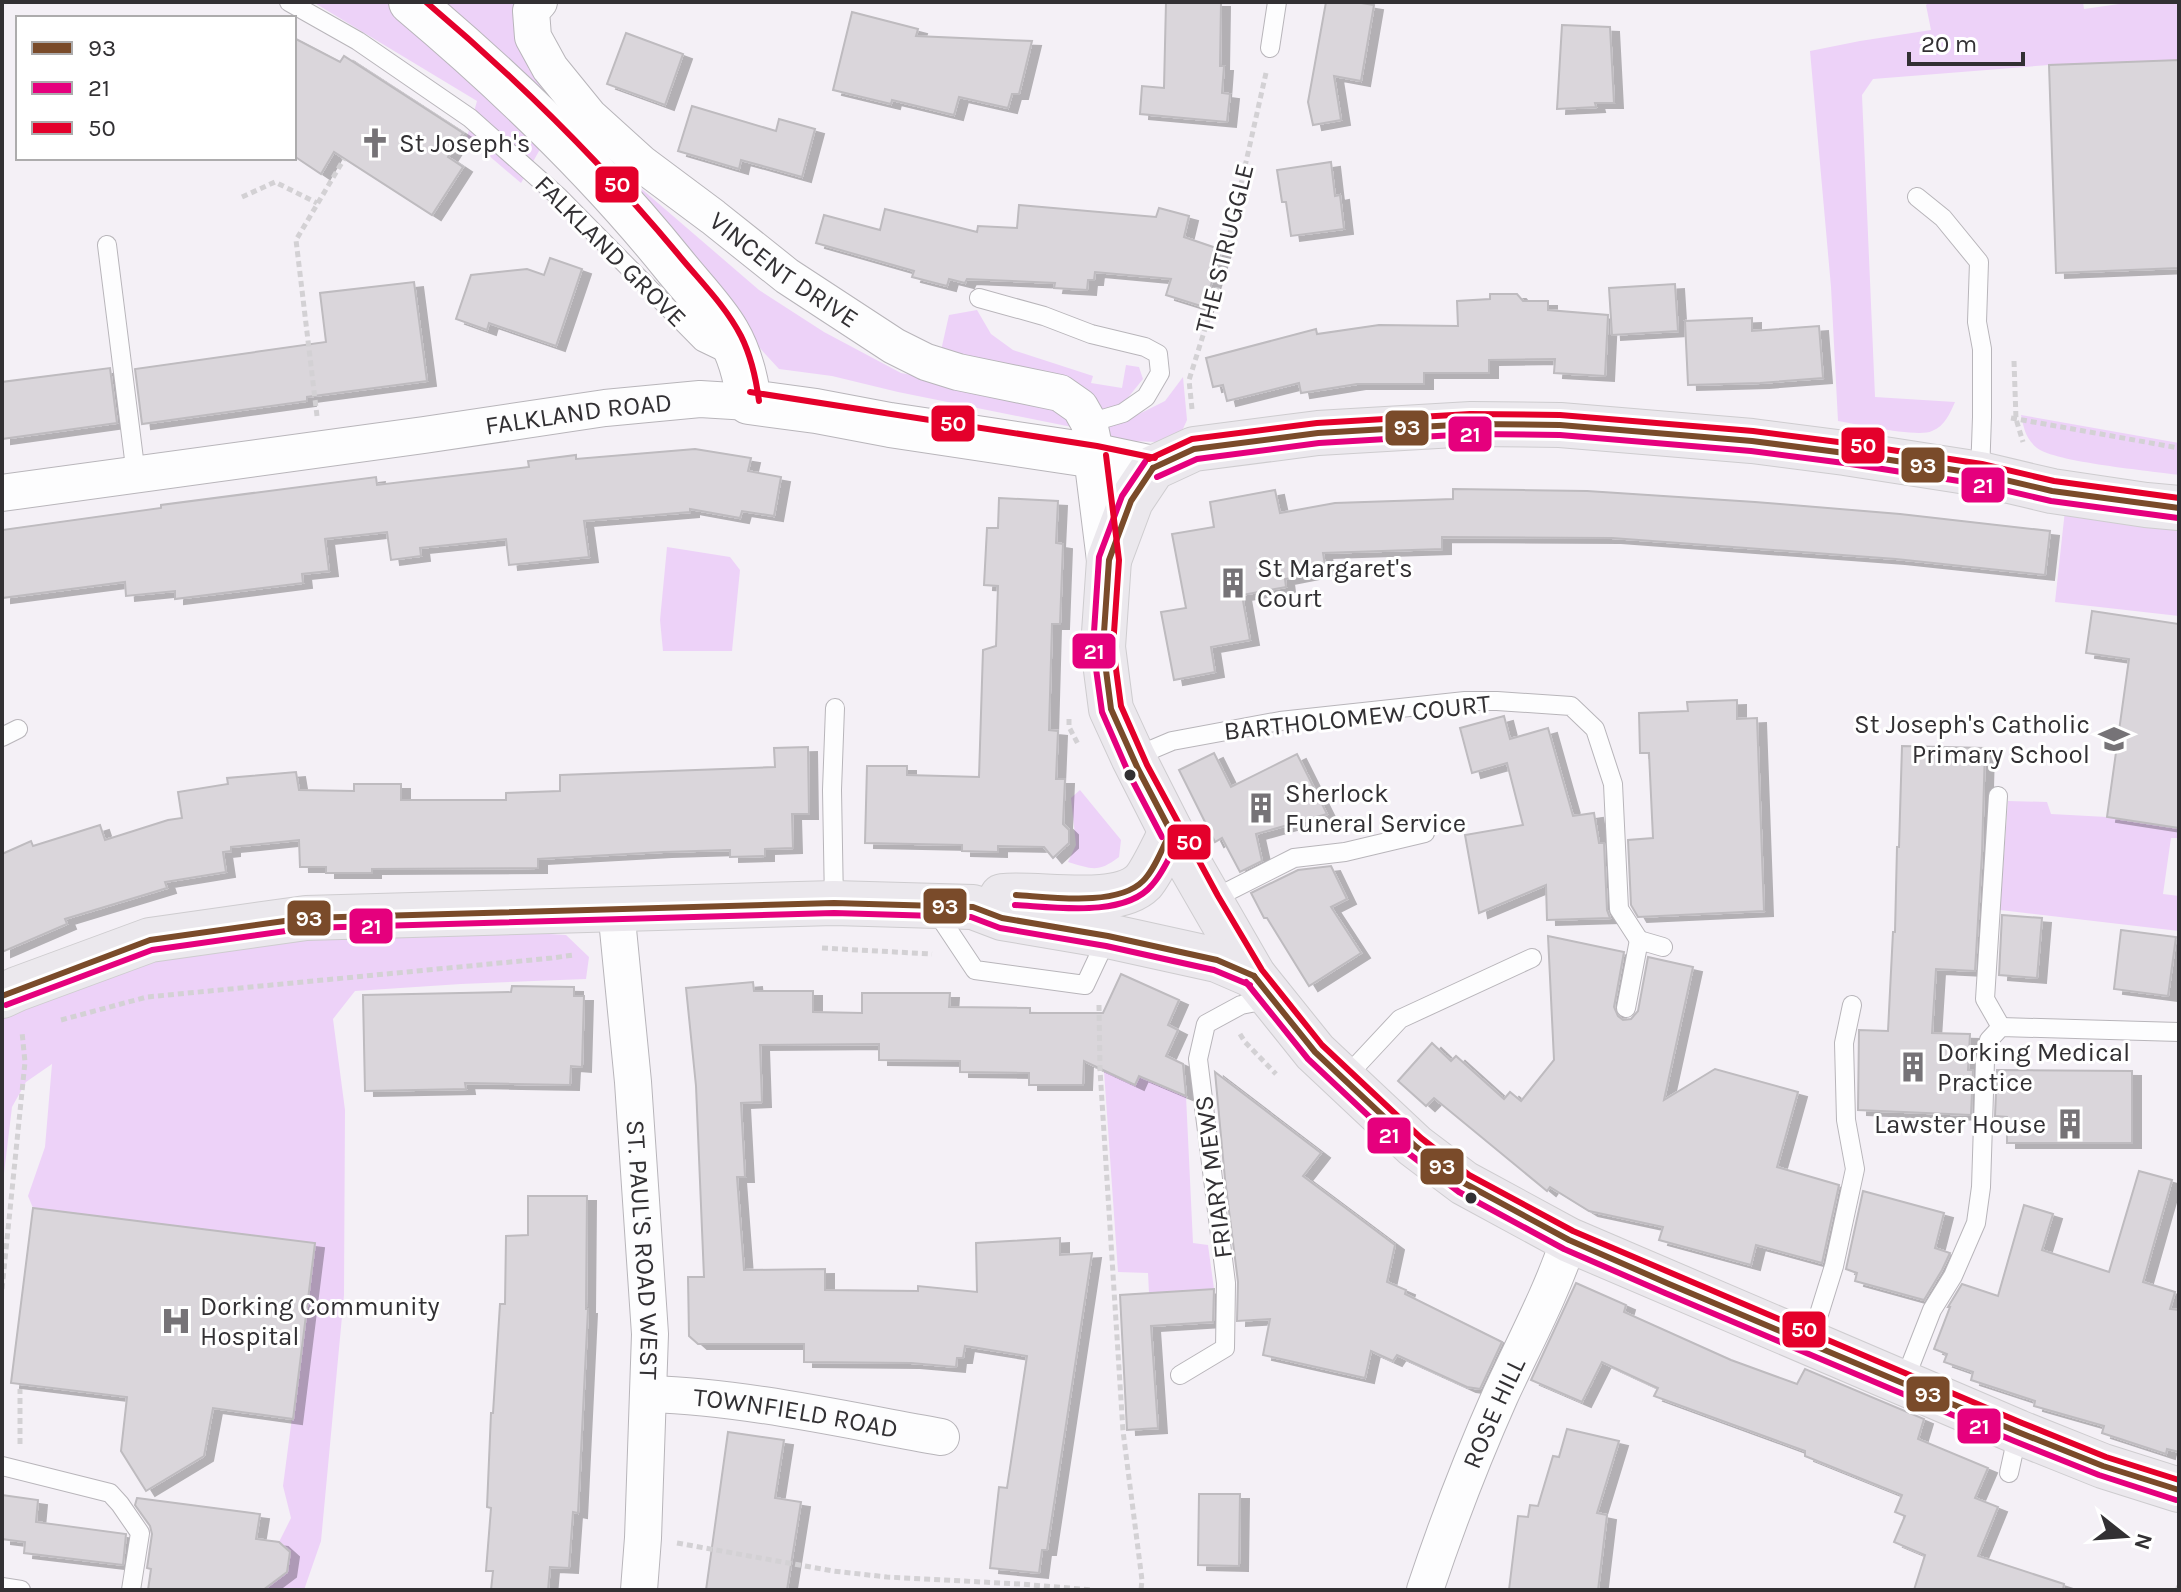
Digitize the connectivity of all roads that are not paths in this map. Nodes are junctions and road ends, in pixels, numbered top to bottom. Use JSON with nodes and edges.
{"nodes":[{"id":1,"x":289,"y":2,"type":"edge"},
{"id":2,"x":411,"y":2,"type":"edge"},
{"id":3,"x":539,"y":2,"type":"edge"},
{"id":4,"x":1277,"y":2,"type":"edge"},
{"id":5,"x":1270,"y":48,"type":"road end"},
{"id":6,"x":1917,"y":197,"type":"dead end"},
{"id":7,"x":107,"y":245,"type":"dead end"},
{"id":8,"x":979,"y":298,"type":"dead end"},
{"id":9,"x":739,"y":359,"type":"junction"},
{"id":10,"x":749,"y":402,"type":"junction"},
{"id":11,"x":1092,"y":440,"type":"junction"},
{"id":12,"x":1153,"y":468,"type":"junction"},
{"id":13,"x":1980,"y":474,"type":"junction"},
{"id":14,"x":136,"y":475,"type":"junction"},
{"id":15,"x":2,"y":493,"type":"edge"},
{"id":16,"x":2179,"y":508,"type":"edge"},
{"id":17,"x":1109,"y":560,"type":"junction"},
{"id":18,"x":835,"y":708,"type":"dead end"},
{"id":19,"x":1133,"y":757,"type":"junction"},
{"id":20,"x":1998,"y":796,"type":"dead end"},
{"id":21,"x":1171,"y":832,"type":"junction"},
{"id":22,"x":1425,"y":833,"type":"dead end"},
{"id":23,"x":1209,"y":901,"type":"junction"},
{"id":24,"x":834,"y":903,"type":"junction"},
{"id":25,"x":931,"y":905,"type":"junction"},
{"id":26,"x":973,"y":907,"type":"junction"},
{"id":27,"x":616,"y":909,"type":"junction"},
{"id":28,"x":1108,"y":936,"type":"junction"},
{"id":29,"x":1639,"y":940,"type":"junction"},
{"id":30,"x":1663,"y":947,"type":"dead end"},
{"id":31,"x":1532,"y":958,"type":"dead end"},
{"id":32,"x":1263,"y":987,"type":"junction"},
{"id":33,"x":1852,"y":1005,"type":"dead end"},
{"id":34,"x":1626,"y":1008,"type":"dead end"},
{"id":35,"x":7,"y":1015,"type":"edge"},
{"id":36,"x":2001,"y":1027,"type":"junction"},
{"id":37,"x":2179,"y":1032,"type":"edge"},
{"id":38,"x":1344,"y":1079,"type":"junction"},
{"id":39,"x":1569,"y":1240,"type":"junction"},
{"id":40,"x":1810,"y":1343,"type":"junction"},
{"id":41,"x":1180,"y":1375,"type":"dead end"},
{"id":42,"x":1903,"y":1384,"type":"junction"},
{"id":43,"x":649,"y":1394,"type":"junction"},
{"id":44,"x":941,"y":1437,"type":"dead end"},
{"id":45,"x":11,"y":1468,"type":"edge"},
{"id":46,"x":2179,"y":1490,"type":"edge"},
{"id":47,"x":2,"y":1587,"type":"edge"},
{"id":48,"x":21,"y":1590,"type":"edge"},
{"id":49,"x":131,"y":1590,"type":"edge"},
{"id":50,"x":639,"y":1590,"type":"edge"},
{"id":51,"x":1425,"y":1590,"type":"edge"}],
"edges":[{"from":1,"to":9,"type":"lane","name":"FALKLAND GROVE"},
{"from":2,"to":9,"type":"street"},
{"from":3,"to":11,"type":"street","name":"VINCENT DRIVE"},
{"from":4,"to":5,"type":"lane"},
{"from":6,"to":13,"type":"lane"},
{"from":7,"to":14,"type":"lane"},
{"from":8,"to":11,"type":"lane"},
{"from":9,"to":10,"type":"street"},
{"from":10,"to":11,"type":"street","name":"FALKLAND ROAD"},
{"from":10,"to":14,"type":"street","name":"FALKLAND ROAD"},
{"from":11,"to":12,"type":"street","name":"FALKLAND ROAD"},
{"from":11,"to":17,"type":"street"},
{"from":12,"to":13,"type":"main road"},
{"from":12,"to":17,"type":"main road"},
{"from":13,"to":16,"type":"main road"},
{"from":14,"to":15,"type":"street","name":"FALKLAND ROAD"},
{"from":17,"to":19,"type":"main road"},
{"from":18,"to":24,"type":"lane"},
{"from":19,"to":21,"type":"main road"},
{"from":19,"to":29,"type":"lane","name":"BARTHOLOMEW COURT"},
{"from":20,"to":36,"type":"lane"},
{"from":21,"to":23,"type":"main road"},
{"from":21,"to":26,"type":"main road"},
{"from":22,"to":23,"type":"lane"},
{"from":23,"to":32,"type":"main road"},
{"from":24,"to":25,"type":"main road"},
{"from":24,"to":27,"type":"main road"},
{"from":25,"to":26,"type":"main road"},
{"from":25,"to":28,"type":"lane"},
{"from":26,"to":28,"type":"main road"},
{"from":27,"to":35,"type":"main road"},
{"from":27,"to":43,"type":"street","name":"ST. PAUL'S ROAD WEST"},
{"from":28,"to":32,"type":"main road"},
{"from":29,"to":30,"type":"lane"},
{"from":29,"to":34,"type":"lane"},
{"from":31,"to":38,"type":"lane"},
{"from":32,"to":38,"type":"main road"},
{"from":32,"to":41,"type":"lane","name":"FRIARY MEWS"},
{"from":33,"to":40,"type":"lane"},
{"from":36,"to":37,"type":"lane"},
{"from":36,"to":42,"type":"lane"},
{"from":38,"to":39,"type":"main road"},
{"from":39,"to":40,"type":"main road"},
{"from":39,"to":51,"type":"street","name":"ROSE HILL"},
{"from":40,"to":42,"type":"main road"},
{"from":42,"to":46,"type":"main road"},
{"from":43,"to":44,"type":"street","name":"TOWNFIELD ROAD"},
{"from":43,"to":50,"type":"street","name":"ST. PAUL'S ROAD WEST"},
{"from":45,"to":49,"type":"lane"},
{"from":47,"to":48,"type":"lane"}]}
